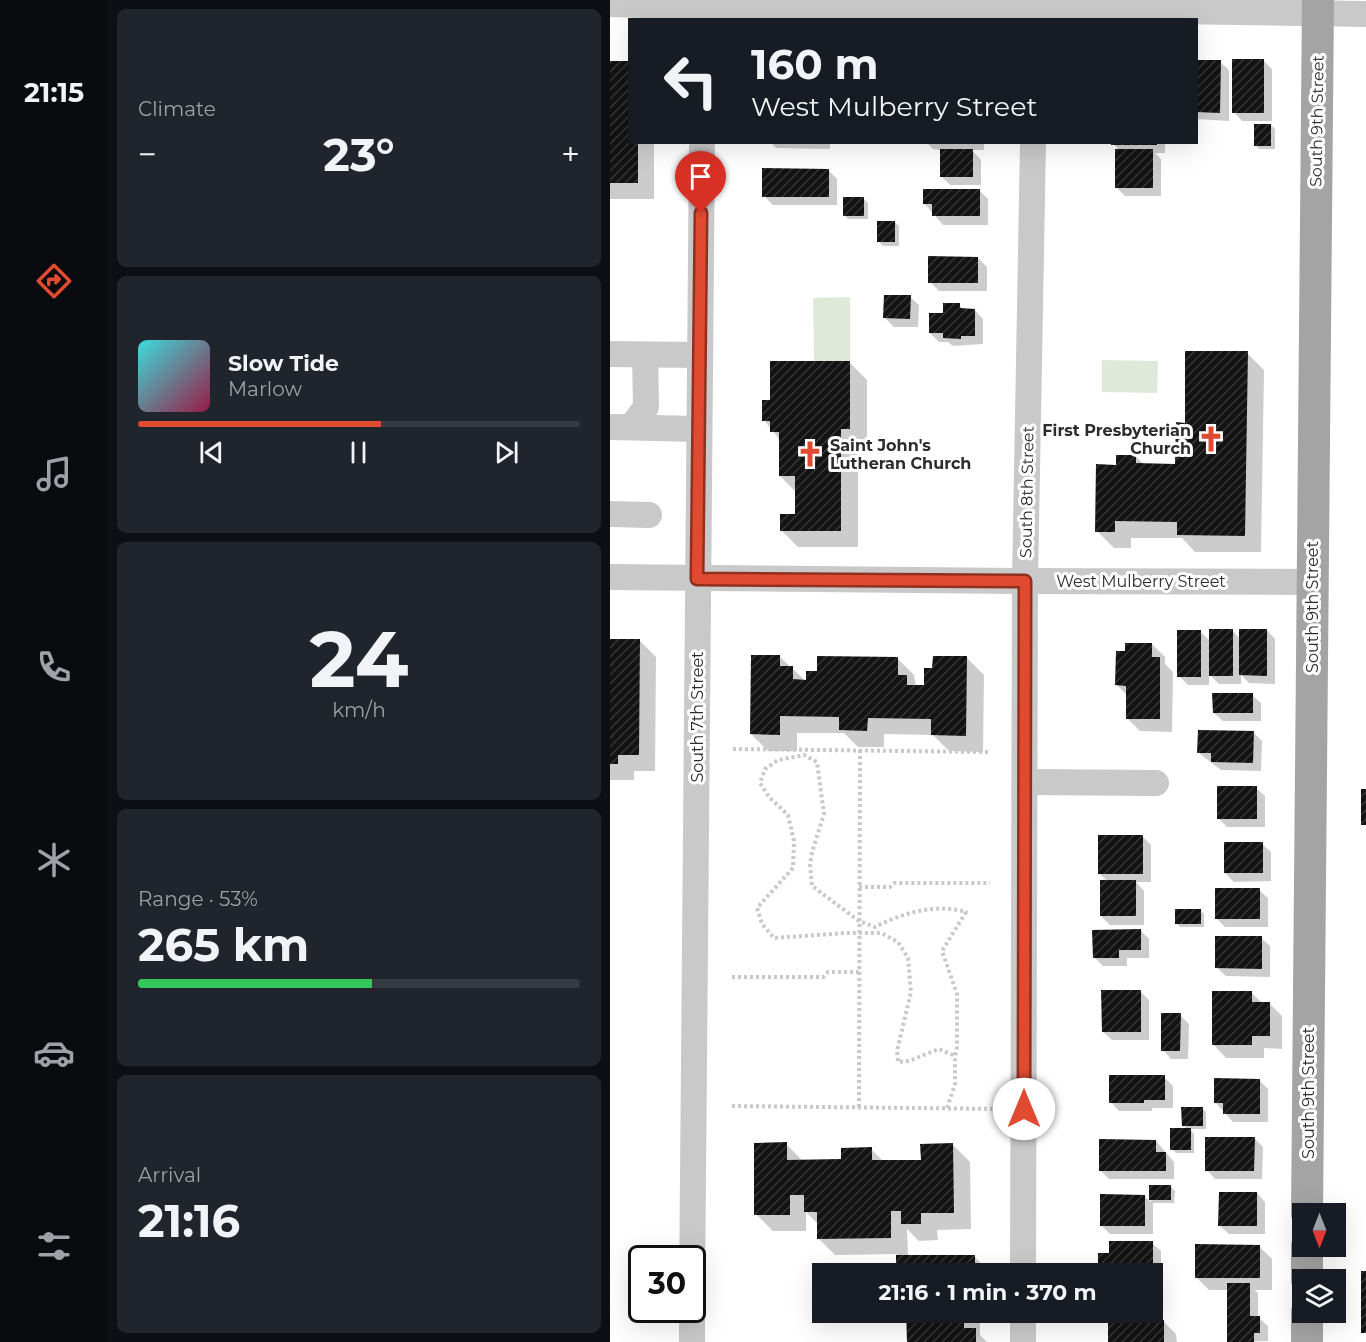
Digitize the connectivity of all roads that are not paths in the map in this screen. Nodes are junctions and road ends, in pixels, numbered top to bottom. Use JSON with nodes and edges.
{"nodes":[{"id":1,"x":610,"y":4,"type":"edge"},
{"id":2,"x":1318,"y":7,"type":"edge"},
{"id":3,"x":704,"y":9,"type":"edge"},
{"id":4,"x":1035,"y":9,"type":"edge"},
{"id":5,"x":1366,"y":14,"type":"edge"},
{"id":6,"x":702,"y":144,"type":"edge"},
{"id":7,"x":1033,"y":144,"type":"edge"},
{"id":8,"x":610,"y":354,"type":"edge"},
{"id":9,"x":645,"y":355,"type":"junction"},
{"id":10,"x":699,"y":355,"type":"junction"},
{"id":11,"x":610,"y":364,"type":"edge"},
{"id":12,"x":629,"y":420,"type":"edge"},
{"id":13,"x":698,"y":429,"type":"junction"},
{"id":14,"x":610,"y":514,"type":"edge"},
{"id":15,"x":649,"y":515,"type":"dead end"},
{"id":16,"x":610,"y":577,"type":"edge"},
{"id":17,"x":697,"y":579,"type":"junction"},
{"id":18,"x":1025,"y":581,"type":"junction"},
{"id":19,"x":1312,"y":582,"type":"junction"},
{"id":20,"x":1025,"y":782,"type":"junction"},
{"id":21,"x":1156,"y":783,"type":"dead end"},
{"id":22,"x":1307,"y":1203,"type":"edge"},
{"id":23,"x":692,"y":1245,"type":"edge"},
{"id":24,"x":1023,"y":1263,"type":"edge"},
{"id":25,"x":692,"y":1323,"type":"edge"},
{"id":26,"x":1023,"y":1323,"type":"edge"},
{"id":27,"x":1307,"y":1323,"type":"edge"},
{"id":28,"x":692,"y":1342,"type":"edge"},
{"id":29,"x":1023,"y":1342,"type":"edge"},
{"id":30,"x":1306,"y":1342,"type":"edge"}],
"edges":[{"from":1,"to":3,"type":"street"},
{"from":2,"to":4,"type":"street"},
{"from":2,"to":5,"type":"street"},
{"from":2,"to":19,"type":"main road","name":"South 9th Street"},
{"from":3,"to":4,"type":"street"},
{"from":6,"to":10,"type":"street","name":"South 7th Street"},
{"from":7,"to":18,"type":"street","name":"South 8th Street"},
{"from":8,"to":9,"type":"street"},
{"from":9,"to":10,"type":"street"},
{"from":9,"to":12,"type":"street"},
{"from":10,"to":13,"type":"street","name":"South 7th Street"},
{"from":11,"to":12,"type":"street"},
{"from":12,"to":13,"type":"street"},
{"from":13,"to":17,"type":"street","name":"South 7th Street"},
{"from":14,"to":15,"type":"street"},
{"from":16,"to":17,"type":"street","name":"West Mulberry Street"},
{"from":17,"to":18,"type":"street","name":"West Mulberry Street"},
{"from":17,"to":23,"type":"street","name":"South 7th Street"},
{"from":18,"to":19,"type":"street","name":"West Mulberry Street"},
{"from":18,"to":20,"type":"street","name":"South 8th Street"},
{"from":19,"to":22,"type":"main road","name":"South 9th Street"},
{"from":20,"to":21,"type":"street"},
{"from":20,"to":24,"type":"street","name":"South 8th Street"},
{"from":25,"to":28,"type":"street"},
{"from":26,"to":29,"type":"street"},
{"from":27,"to":30,"type":"main road"}]}
